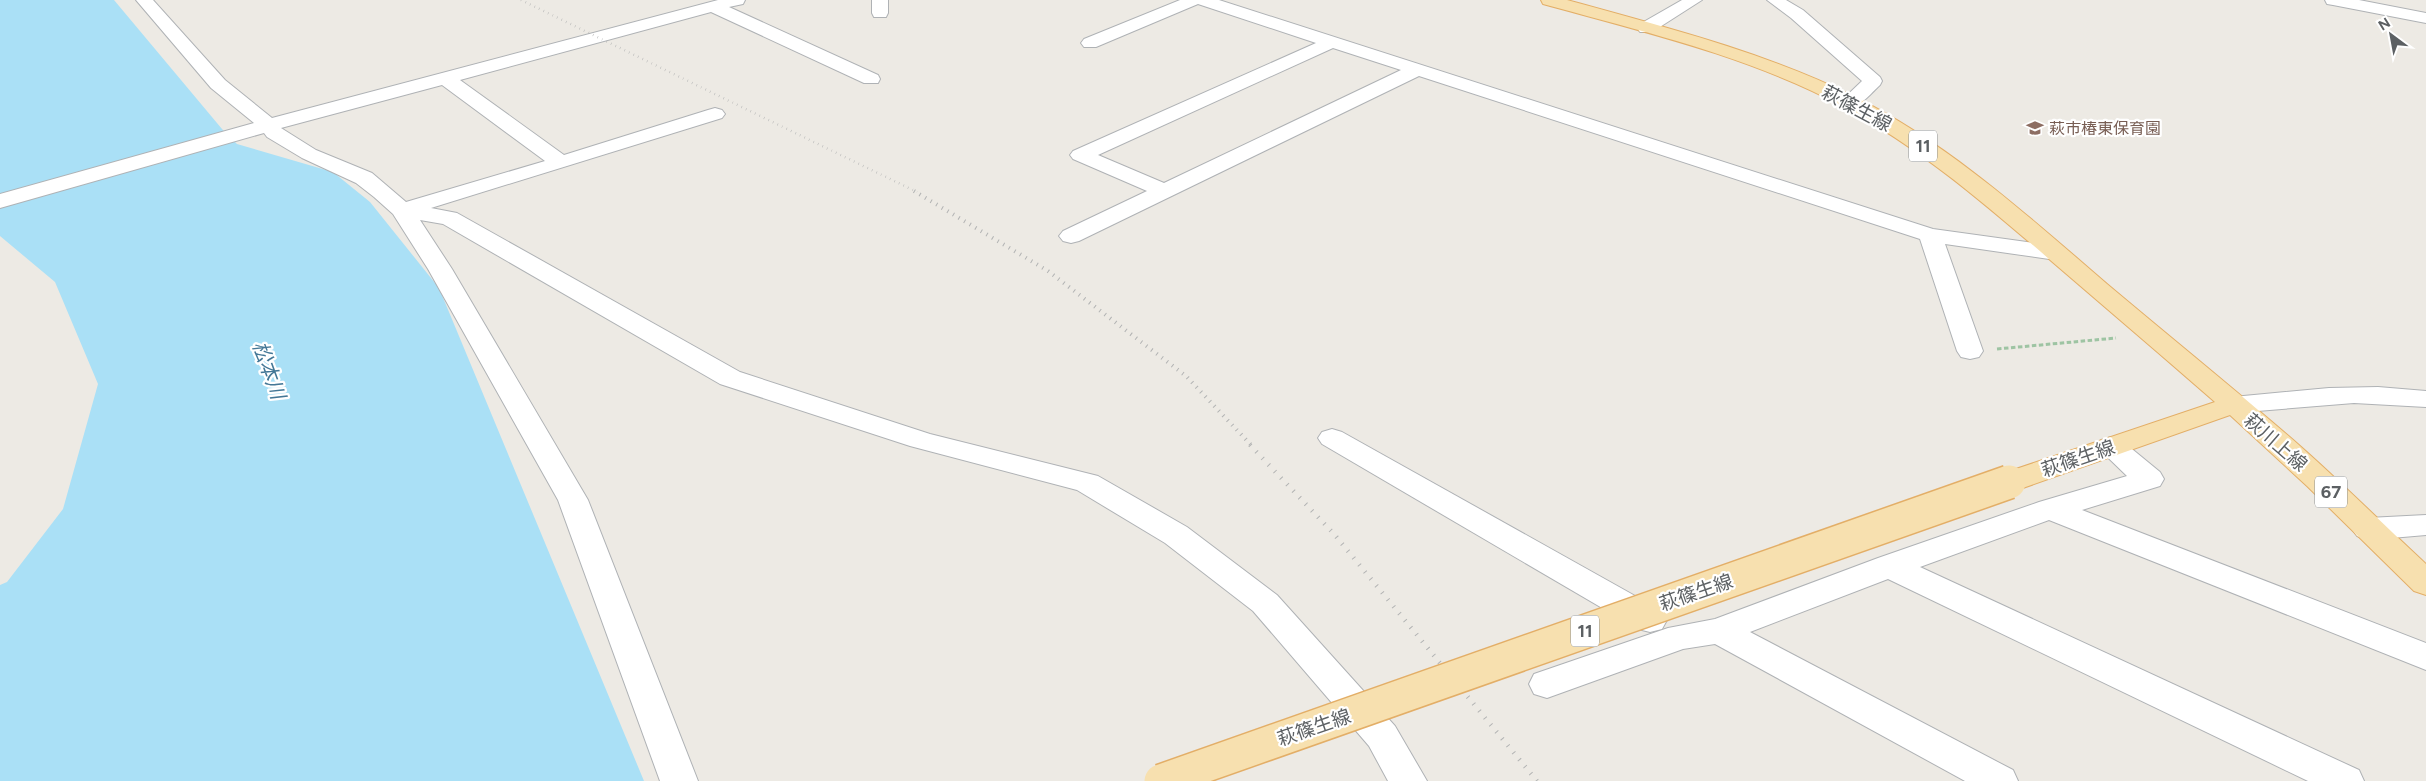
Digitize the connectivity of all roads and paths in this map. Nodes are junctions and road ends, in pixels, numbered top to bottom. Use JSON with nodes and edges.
{"nodes":[{"id":1,"x":144,"y":0,"type":"edge"},
{"id":2,"x":737,"y":0,"type":"edge"},
{"id":3,"x":1194,"y":0,"type":"edge"},
{"id":4,"x":1202,"y":0,"type":"edge"},
{"id":5,"x":1549,"y":0,"type":"edge"},
{"id":6,"x":1694,"y":0,"type":"edge"},
{"id":7,"x":1775,"y":0,"type":"edge"},
{"id":8,"x":2333,"y":0,"type":"edge"},
{"id":9,"x":714,"y":6,"type":"junction"},
{"id":10,"x":2426,"y":18,"type":"edge"},
{"id":11,"x":1646,"y":28,"type":"junction"},
{"id":12,"x":1090,"y":42,"type":"dead end"},
{"id":13,"x":1332,"y":42,"type":"junction"},
{"id":14,"x":1419,"y":70,"type":"junction"},
{"id":15,"x":444,"y":78,"type":"junction"},
{"id":16,"x":871,"y":78,"type":"dead end"},
{"id":17,"x":1850,"y":102,"type":"junction"},
{"id":18,"x":715,"y":114,"type":"dead end"},
{"id":19,"x":268,"y":126,"type":"junction"},
{"id":20,"x":561,"y":163,"type":"junction"},
{"id":21,"x":1165,"y":190,"type":"junction"},
{"id":22,"x":0,"y":200,"type":"edge"},
{"id":23,"x":402,"y":210,"type":"junction"},
{"id":24,"x":1930,"y":234,"type":"junction"},
{"id":25,"x":1071,"y":236,"type":"dead end"},
{"id":26,"x":2056,"y":253,"type":"junction"},
{"id":27,"x":2151,"y":334,"type":"junction"},
{"id":28,"x":1970,"y":352,"type":"joint"},
{"id":29,"x":2426,"y":399,"type":"edge"},
{"id":30,"x":2233,"y":405,"type":"junction"},
{"id":31,"x":1332,"y":438,"type":"dead end"},
{"id":32,"x":2111,"y":446,"type":"junction"},
{"id":33,"x":2050,"y":509,"type":"junction"},
{"id":34,"x":2426,"y":525,"type":"edge"},
{"id":35,"x":2368,"y":529,"type":"junction"},
{"id":36,"x":1889,"y":566,"type":"junction"},
{"id":37,"x":2426,"y":583,"type":"edge"},
{"id":38,"x":1719,"y":631,"type":"junction"},
{"id":39,"x":1680,"y":637,"type":"junction"},
{"id":40,"x":2426,"y":657,"type":"edge"},
{"id":41,"x":1547,"y":684,"type":"dead end"},
{"id":42,"x":679,"y":781,"type":"edge"},
{"id":43,"x":1161,"y":781,"type":"edge"},
{"id":44,"x":1408,"y":781,"type":"edge"},
{"id":45,"x":1999,"y":781,"type":"edge"},
{"id":46,"x":2345,"y":781,"type":"edge"}],
"edges":[{"from":1,"to":19,"type":"street"},
{"from":2,"to":9,"type":"street"},
{"from":3,"to":12,"type":"street"},
{"from":4,"to":13,"type":"street"},
{"from":5,"to":11,"type":"main road","name":"萩篠生線","number":"11"},
{"from":6,"to":11,"type":"street"},
{"from":7,"to":17,"type":"street"},
{"from":8,"to":10,"type":"street"},
{"from":9,"to":15,"type":"street"},
{"from":9,"to":16,"type":"street"},
{"from":11,"to":17,"type":"main road","name":"萩篠生線","number":"11"},
{"from":13,"to":14,"type":"street"},
{"from":13,"to":21,"type":"street"},
{"from":14,"to":21,"type":"street"},
{"from":14,"to":24,"type":"street"},
{"from":15,"to":19,"type":"street"},
{"from":15,"to":20,"type":"street"},
{"from":17,"to":26,"type":"main road","name":"萩篠生線","number":"11"},
{"from":18,"to":20,"type":"street"},
{"from":19,"to":22,"type":"street"},
{"from":19,"to":23,"type":"street"},
{"from":20,"to":23,"type":"street"},
{"from":21,"to":25,"type":"street"},
{"from":23,"to":42,"type":"street"},
{"from":23,"to":44,"type":"street"},
{"from":24,"to":26,"type":"street"},
{"from":24,"to":28,"type":"street"},
{"from":26,"to":27,"type":"main road","name":"萩篠生線","number":"11"},
{"from":27,"to":28,"type":"path"},
{"from":27,"to":30,"type":"main road","name":"萩篠生線","number":"11"},
{"from":29,"to":30,"type":"street"},
{"from":30,"to":32,"type":"main road","name":"萩篠生線","number":"11"},
{"from":30,"to":35,"type":"main road","name":"萩川上線","number":"67"},
{"from":31,"to":39,"type":"street"},
{"from":32,"to":33,"type":"street"},
{"from":32,"to":43,"type":"main road","name":"萩篠生線","number":"11","bridge":true},
{"from":33,"to":36,"type":"street"},
{"from":33,"to":40,"type":"street"},
{"from":34,"to":35,"type":"street"},
{"from":35,"to":37,"type":"main road","name":"萩川上線","number":"67"},
{"from":36,"to":38,"type":"street"},
{"from":36,"to":46,"type":"street"},
{"from":38,"to":39,"type":"street"},
{"from":38,"to":45,"type":"street"},
{"from":39,"to":41,"type":"street"}]}
